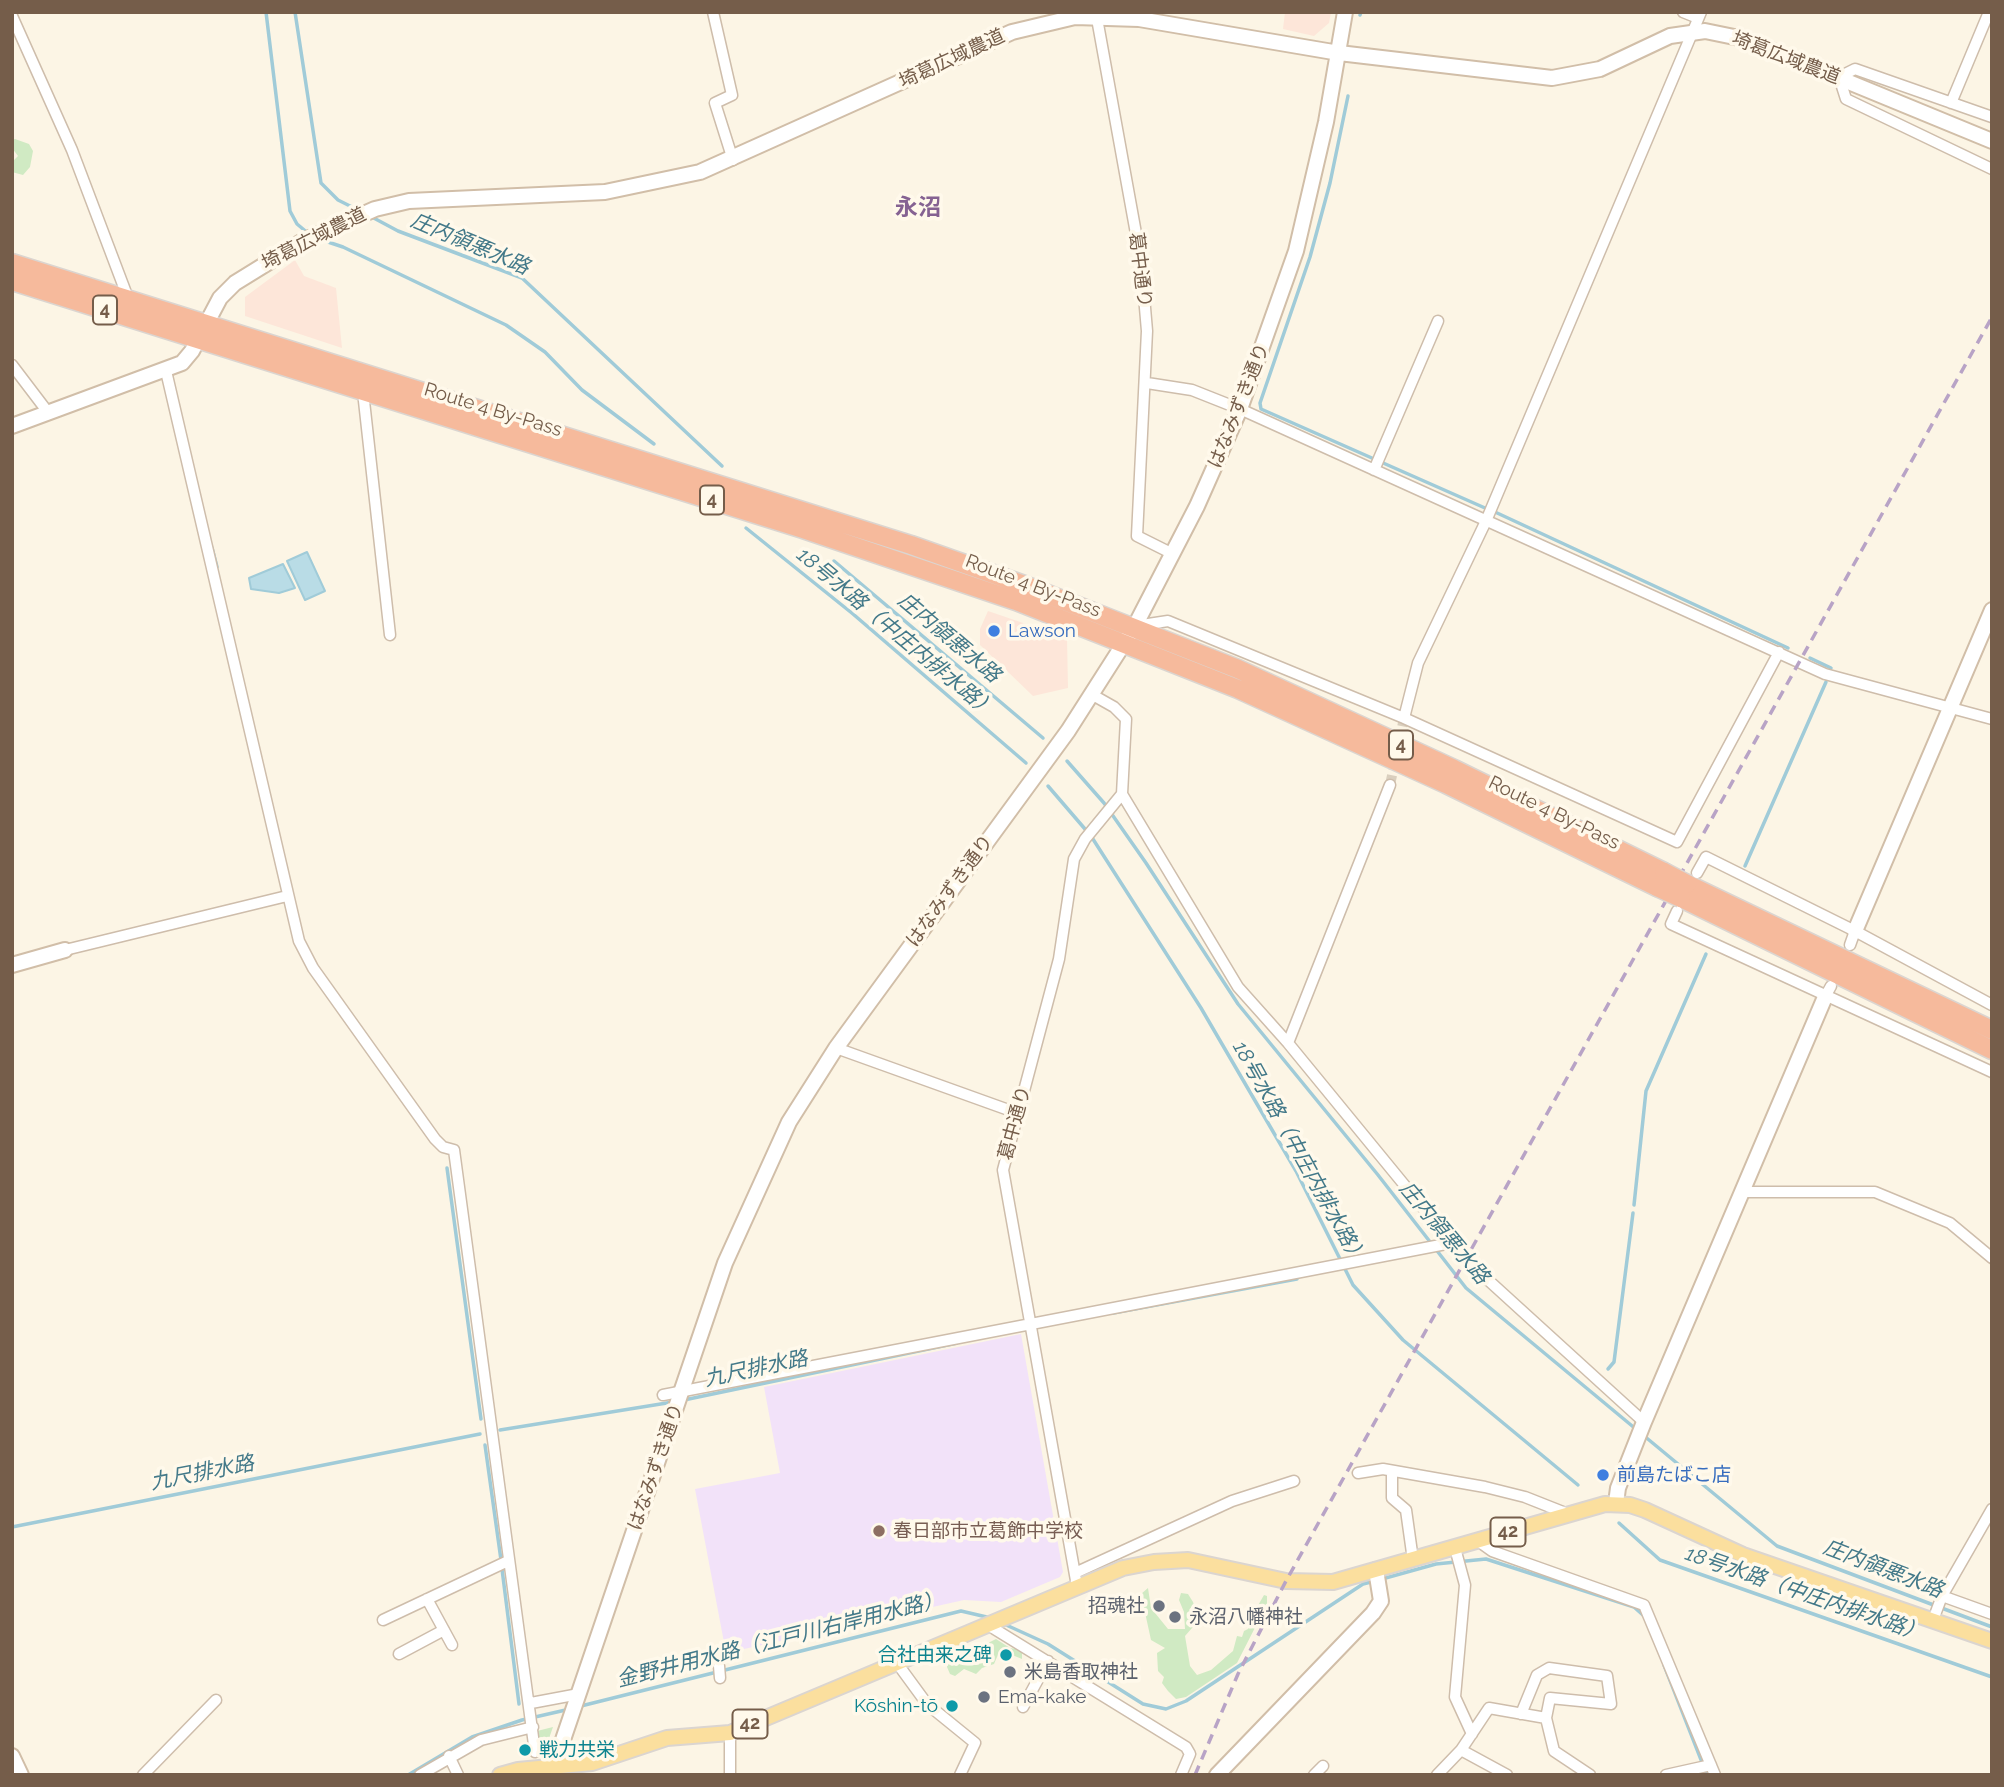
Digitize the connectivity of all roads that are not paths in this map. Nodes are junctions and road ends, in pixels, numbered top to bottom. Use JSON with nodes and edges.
{"nodes":[{"id":1,"x":713,"y":12,"type":"edge"},
{"id":2,"x":1345,"y":12,"type":"edge"},
{"id":3,"x":1683,"y":12,"type":"edge"},
{"id":4,"x":1989,"y":12,"type":"edge"},
{"id":5,"x":1097,"y":14,"type":"edge"},
{"id":6,"x":12,"y":16,"type":"edge"},
{"id":7,"x":1697,"y":21,"type":"edge"},
{"id":8,"x":1339,"y":53,"type":"junction"},
{"id":9,"x":1839,"y":78,"type":"junction"},
{"id":10,"x":1951,"y":103,"type":"junction"},
{"id":11,"x":1992,"y":117,"type":"edge"},
{"id":12,"x":1992,"y":141,"type":"edge"},
{"id":13,"x":733,"y":160,"type":"junction"},
{"id":14,"x":1992,"y":169,"type":"edge"},
{"id":15,"x":12,"y":263,"type":"edge"},
{"id":16,"x":12,"y":281,"type":"edge"},
{"id":17,"x":128,"y":299,"type":"junction"},
{"id":18,"x":1438,"y":320,"type":"dead end"},
{"id":19,"x":206,"y":323,"type":"junction"},
{"id":20,"x":197,"y":340,"type":"junction"},
{"id":21,"x":12,"y":365,"type":"edge"},
{"id":22,"x":166,"y":371,"type":"junction"},
{"id":23,"x":1147,"y":383,"type":"junction"},
{"id":24,"x":363,"y":391,"type":"junction"},
{"id":25,"x":1240,"y":409,"type":"junction"},
{"id":26,"x":47,"y":411,"type":"junction"},
{"id":27,"x":12,"y":426,"type":"edge"},
{"id":28,"x":1374,"y":470,"type":"junction"},
{"id":29,"x":1486,"y":521,"type":"junction"},
{"id":30,"x":1173,"y":554,"type":"junction"},
{"id":31,"x":1992,"y":610,"type":"edge"},
{"id":32,"x":1135,"y":626,"type":"junction"},
{"id":33,"x":390,"y":635,"type":"dead end"},
{"id":34,"x":1125,"y":642,"type":"junction"},
{"id":35,"x":1779,"y":652,"type":"junction"},
{"id":36,"x":1091,"y":694,"type":"junction"},
{"id":37,"x":1951,"y":706,"type":"junction"},
{"id":38,"x":1405,"y":718,"type":"junction"},
{"id":39,"x":1992,"y":719,"type":"edge"},
{"id":40,"x":1390,"y":785,"type":"tunnel mouth"},
{"id":41,"x":1122,"y":794,"type":"junction"},
{"id":42,"x":1660,"y":880,"type":"junction"},
{"id":43,"x":1686,"y":892,"type":"junction"},
{"id":44,"x":287,"y":896,"type":"junction"},
{"id":45,"x":1852,"y":938,"type":"junction"},
{"id":46,"x":65,"y":950,"type":"joint"},
{"id":47,"x":12,"y":965,"type":"edge"},
{"id":48,"x":1828,"y":991,"type":"junction"},
{"id":49,"x":1992,"y":1005,"type":"edge"},
{"id":50,"x":1992,"y":1030,"type":"edge"},
{"id":51,"x":1288,"y":1043,"type":"junction"},
{"id":52,"x":836,"y":1048,"type":"junction"},
{"id":53,"x":1992,"y":1050,"type":"edge"},
{"id":54,"x":1992,"y":1072,"type":"edge"},
{"id":55,"x":1017,"y":1113,"type":"junction"},
{"id":56,"x":1747,"y":1192,"type":"junction"},
{"id":57,"x":1447,"y":1244,"type":"junction"},
{"id":58,"x":1992,"y":1258,"type":"edge"},
{"id":59,"x":1029,"y":1324,"type":"junction"},
{"id":60,"x":681,"y":1393,"type":"junction"},
{"id":61,"x":663,"y":1395,"type":"dead end"},
{"id":62,"x":1644,"y":1422,"type":"junction"},
{"id":63,"x":1358,"y":1472,"type":"dead end"},
{"id":64,"x":1392,"y":1472,"type":"junction"},
{"id":65,"x":1294,"y":1481,"type":"dead end"},
{"id":66,"x":1616,"y":1503,"type":"junction"},
{"id":67,"x":1992,"y":1509,"type":"edge"},
{"id":68,"x":1568,"y":1514,"type":"junction"},
{"id":69,"x":1478,"y":1541,"type":"junction"},
{"id":70,"x":1455,"y":1548,"type":"junction"},
{"id":71,"x":1413,"y":1560,"type":"junction"},
{"id":72,"x":509,"y":1561,"type":"junction"},
{"id":73,"x":1376,"y":1570,"type":"junction"},
{"id":74,"x":1076,"y":1579,"type":"junction"},
{"id":75,"x":1942,"y":1596,"type":"junction"},
{"id":76,"x":427,"y":1599,"type":"junction"},
{"id":77,"x":1992,"y":1614,"type":"edge"},
{"id":78,"x":383,"y":1620,"type":"dead end"},
{"id":79,"x":1933,"y":1620,"type":"junction"},
{"id":80,"x":988,"y":1625,"type":"junction"},
{"id":81,"x":444,"y":1630,"type":"junction"},
{"id":82,"x":1992,"y":1641,"type":"edge"},
{"id":83,"x":452,"y":1645,"type":"dead end"},
{"id":84,"x":399,"y":1654,"type":"dead end"},
{"id":85,"x":1048,"y":1661,"type":"junction"},
{"id":86,"x":897,"y":1663,"type":"junction"},
{"id":87,"x":719,"y":1666,"type":"dead end"},
{"id":88,"x":720,"y":1678,"type":"dead end"},
{"id":89,"x":579,"y":1693,"type":"junction"},
{"id":90,"x":216,"y":1700,"type":"dead end"},
{"id":91,"x":531,"y":1703,"type":"junction"},
{"id":92,"x":1023,"y":1707,"type":"dead end"},
{"id":93,"x":1521,"y":1714,"type":"junction"},
{"id":94,"x":1546,"y":1718,"type":"junction"},
{"id":95,"x":533,"y":1722,"type":"junction"},
{"id":96,"x":730,"y":1733,"type":"junction"},
{"id":97,"x":1472,"y":1734,"type":"junction"},
{"id":98,"x":1461,"y":1750,"type":"junction"},
{"id":99,"x":536,"y":1752,"type":"dead end"},
{"id":100,"x":12,"y":1756,"type":"edge"},
{"id":101,"x":449,"y":1757,"type":"junction"},
{"id":102,"x":1323,"y":1766,"type":"dead end"},
{"id":103,"x":1713,"y":1770,"type":"edge"},
{"id":104,"x":552,"y":1771,"type":"edge"},
{"id":105,"x":1586,"y":1774,"type":"edge"},
{"id":106,"x":21,"y":1775,"type":"edge"},
{"id":107,"x":143,"y":1775,"type":"edge"},
{"id":108,"x":420,"y":1775,"type":"edge"},
{"id":109,"x":458,"y":1775,"type":"edge"},
{"id":110,"x":500,"y":1775,"type":"edge"},
{"id":111,"x":730,"y":1775,"type":"edge"},
{"id":112,"x":960,"y":1775,"type":"edge"},
{"id":113,"x":1181,"y":1775,"type":"edge"},
{"id":114,"x":1217,"y":1775,"type":"edge"},
{"id":115,"x":1314,"y":1775,"type":"edge"},
{"id":116,"x":1437,"y":1775,"type":"edge"},
{"id":117,"x":1507,"y":1775,"type":"edge"},
{"id":118,"x":1666,"y":1775,"type":"edge"}],
"edges":[{"from":1,"to":13,"type":"street"},
{"from":2,"to":8,"type":"street","name":"はなみずき通り"},
{"from":3,"to":7,"type":"street"},
{"from":4,"to":10,"type":"street"},
{"from":5,"to":8,"type":"street","name":"埼葛広域農道"},
{"from":5,"to":13,"type":"street","name":"埼葛広域農道"},
{"from":5,"to":23,"type":"street","name":"葛中通り"},
{"from":6,"to":17,"type":"street"},
{"from":7,"to":8,"type":"street","name":"埼葛広域農道"},
{"from":7,"to":9,"type":"street","name":"埼葛広域農道"},
{"from":7,"to":29,"type":"street"},
{"from":8,"to":25,"type":"street","name":"はなみずき通り"},
{"from":9,"to":10,"type":"street"},
{"from":9,"to":12,"type":"street","name":"埼葛広域農道"},
{"from":9,"to":14,"type":"street"},
{"from":10,"to":11,"type":"street"},
{"from":13,"to":19,"type":"street","name":"埼葛広域農道"},
{"from":15,"to":17,"type":"highway","name":"Route 4 By-Pass","number":"4"},
{"from":16,"to":20,"type":"highway","name":"Route 4 By-Pass","number":"4"},
{"from":17,"to":19,"type":"highway","name":"Route 4 By-Pass","number":"4"},
{"from":18,"to":28,"type":"street"},
{"from":19,"to":20,"type":"street","name":"埼葛広域農道"},
{"from":19,"to":32,"type":"highway","name":"Route 4 By-Pass","number":"4"},
{"from":20,"to":22,"type":"street","name":"埼葛広域農道"},
{"from":20,"to":24,"type":"highway","name":"Route 4 By-Pass","number":"4"},
{"from":21,"to":26,"type":"street"},
{"from":22,"to":26,"type":"street","name":"埼葛広域農道"},
{"from":22,"to":44,"type":"street"},
{"from":23,"to":25,"type":"street"},
{"from":23,"to":30,"type":"street","name":"葛中通り"},
{"from":24,"to":33,"type":"street"},
{"from":24,"to":34,"type":"highway","name":"Route 4 By-Pass","number":"4"},
{"from":25,"to":28,"type":"street"},
{"from":25,"to":30,"type":"street","name":"はなみずき通り"},
{"from":26,"to":27,"type":"street","name":"埼葛広域農道"},
{"from":28,"to":29,"type":"street"},
{"from":29,"to":35,"type":"street"},
{"from":29,"to":38,"type":"street"},
{"from":30,"to":32,"type":"street","name":"はなみずき通り"},
{"from":31,"to":37,"type":"street"},
{"from":32,"to":34,"type":"street","name":"はなみずき通り"},
{"from":32,"to":38,"type":"street"},
{"from":32,"to":42,"type":"highway","name":"Route 4 By-Pass","number":"4"},
{"from":34,"to":36,"type":"street","name":"はなみずき通り"},
{"from":34,"to":42,"type":"highway","name":"Route 4 By-Pass","number":"4"},
{"from":35,"to":37,"type":"street"},
{"from":35,"to":38,"type":"street"},
{"from":36,"to":41,"type":"street"},
{"from":36,"to":52,"type":"street","name":"はなみずき通り"},
{"from":37,"to":39,"type":"street"},
{"from":37,"to":45,"type":"street"},
{"from":40,"to":51,"type":"street"},
{"from":41,"to":51,"type":"street"},
{"from":41,"to":55,"type":"street","name":"葛中通り"},
{"from":42,"to":43,"type":"highway","name":"Route 4 By-Pass","number":"4","bridge":true},
{"from":43,"to":45,"type":"street"},
{"from":43,"to":48,"type":"street"},
{"from":43,"to":50,"type":"highway","name":"Route 4 By-Pass","number":"4"},
{"from":43,"to":53,"type":"highway","name":"Route 4 By-Pass","number":"4"},
{"from":44,"to":46,"type":"street"},
{"from":44,"to":72,"type":"street"},
{"from":45,"to":49,"type":"street"},
{"from":46,"to":47,"type":"street"},
{"from":48,"to":54,"type":"street"},
{"from":48,"to":56,"type":"street"},
{"from":51,"to":57,"type":"street"},
{"from":52,"to":55,"type":"street"},
{"from":52,"to":60,"type":"street","name":"はなみずき通り"},
{"from":55,"to":59,"type":"street","name":"葛中通り"},
{"from":56,"to":58,"type":"street"},
{"from":56,"to":62,"type":"street"},
{"from":57,"to":59,"type":"street"},
{"from":57,"to":62,"type":"street"},
{"from":59,"to":60,"type":"street"},
{"from":59,"to":74,"type":"street","name":"葛中通り"},
{"from":60,"to":61,"type":"street"},
{"from":60,"to":89,"type":"street","name":"はなみずき通り"},
{"from":62,"to":66,"type":"street"},
{"from":63,"to":64,"type":"street"},
{"from":64,"to":68,"type":"street"},
{"from":64,"to":71,"type":"street"},
{"from":65,"to":74,"type":"street"},
{"from":66,"to":68,"type":"main road","number":"42"},
{"from":66,"to":79,"type":"main road","number":"42"},
{"from":67,"to":75,"type":"street"},
{"from":68,"to":69,"type":"main road","number":"42"},
{"from":69,"to":70,"type":"main road","number":"42"},
{"from":69,"to":103,"type":"street"},
{"from":70,"to":71,"type":"main road","number":"42"},
{"from":70,"to":97,"type":"street"},
{"from":71,"to":73,"type":"main road","number":"42"},
{"from":72,"to":76,"type":"street"},
{"from":72,"to":91,"type":"street"},
{"from":73,"to":74,"type":"main road","number":"42"},
{"from":73,"to":114,"type":"street"},
{"from":74,"to":80,"type":"main road","number":"42"},
{"from":75,"to":77,"type":"street"},
{"from":75,"to":79,"type":"street"},
{"from":76,"to":78,"type":"street"},
{"from":76,"to":81,"type":"street"},
{"from":79,"to":82,"type":"main road","number":"42"},
{"from":80,"to":85,"type":"street"},
{"from":80,"to":86,"type":"main road","number":"42"},
{"from":81,"to":83,"type":"street"},
{"from":81,"to":84,"type":"street"},
{"from":85,"to":92,"type":"street"},
{"from":85,"to":113,"type":"street"},
{"from":86,"to":96,"type":"main road","number":"42"},
{"from":86,"to":112,"type":"street"},
{"from":87,"to":88,"type":"street"},
{"from":89,"to":91,"type":"street"},
{"from":89,"to":104,"type":"street","name":"はなみずき通り"},
{"from":90,"to":107,"type":"street"},
{"from":91,"to":95,"type":"street"},
{"from":93,"to":94,"type":"street"},
{"from":93,"to":94,"type":"street"},
{"from":93,"to":97,"type":"street"},
{"from":94,"to":105,"type":"street"},
{"from":95,"to":99,"type":"street"},
{"from":95,"to":101,"type":"street"},
{"from":96,"to":104,"type":"main road","number":"42"},
{"from":96,"to":111,"type":"street"},
{"from":97,"to":98,"type":"street"},
{"from":98,"to":116,"type":"street"},
{"from":98,"to":117,"type":"street"},
{"from":100,"to":106,"type":"street"},
{"from":101,"to":108,"type":"street"},
{"from":101,"to":109,"type":"street"},
{"from":102,"to":115,"type":"street"},
{"from":103,"to":118,"type":"street"},
{"from":104,"to":110,"type":"main road","number":"42"}]}
